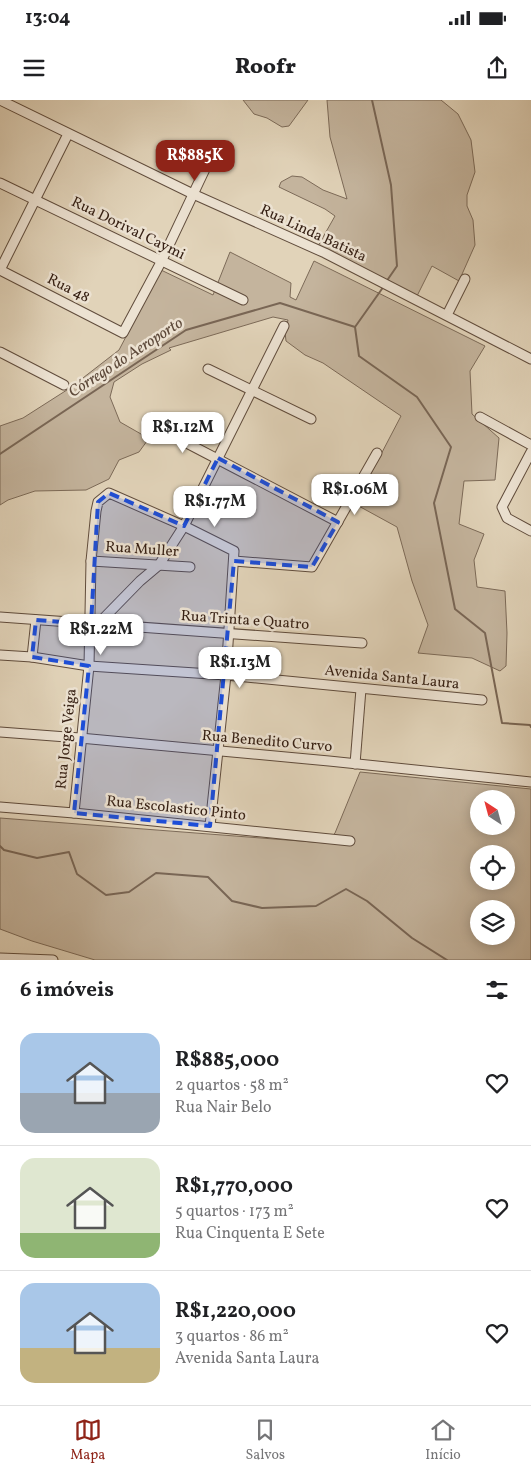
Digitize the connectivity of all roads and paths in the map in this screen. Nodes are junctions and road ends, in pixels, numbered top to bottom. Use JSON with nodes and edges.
{"nodes":[{"id":1,"x":0,"y":100,"type":"edge"},
{"id":2,"x":68,"y":134,"type":"junction"},
{"id":3,"x":206,"y":167,"type":"dead end"},
{"id":4,"x":0,"y":183,"type":"edge"},
{"id":5,"x":193,"y":194,"type":"junction"},
{"id":6,"x":35,"y":199,"type":"junction"},
{"id":7,"x":161,"y":262,"type":"junction"},
{"id":8,"x":0,"y":270,"type":"edge"},
{"id":9,"x":464,"y":279,"type":"dead end"},
{"id":10,"x":244,"y":300,"type":"dead end"},
{"id":11,"x":447,"y":315,"type":"junction"},
{"id":12,"x":284,"y":326,"type":"dead end"},
{"id":13,"x":0,"y":352,"type":"edge"},
{"id":14,"x":531,"y":359,"type":"edge"},
{"id":15,"x":208,"y":369,"type":"dead end"},
{"id":16,"x":64,"y":385,"type":"dead end"},
{"id":17,"x":251,"y":391,"type":"junction"},
{"id":18,"x":480,"y":417,"type":"dead end"},
{"id":19,"x":311,"y":419,"type":"dead end"},
{"id":20,"x":158,"y":428,"type":"dead end"},
{"id":21,"x":531,"y":445,"type":"edge"},
{"id":22,"x":531,"y":452,"type":"edge"},
{"id":23,"x":377,"y":453,"type":"dead end"},
{"id":24,"x":218,"y":458,"type":"junction"},
{"id":25,"x":338,"y":522,"type":"junction"},
{"id":26,"x":184,"y":526,"type":"junction"},
{"id":27,"x":531,"y":531,"type":"edge"},
{"id":28,"x":91,"y":560,"type":"junction"},
{"id":29,"x":234,"y":561,"type":"junction"},
{"id":30,"x":159,"y":565,"type":"junction"},
{"id":31,"x":190,"y":567,"type":"dead end"},
{"id":32,"x":0,"y":617,"type":"edge"},
{"id":33,"x":36,"y":620,"type":"junction"},
{"id":34,"x":94,"y":624,"type":"junction"},
{"id":35,"x":229,"y":634,"type":"junction"},
{"id":36,"x":362,"y":643,"type":"dead end"},
{"id":37,"x":0,"y":655,"type":"edge"},
{"id":38,"x":32,"y":657,"type":"junction"},
{"id":39,"x":89,"y":666,"type":"junction"},
{"id":40,"x":226,"y":675,"type":"junction"},
{"id":41,"x":361,"y":688,"type":"junction"},
{"id":42,"x":482,"y":700,"type":"dead end"},
{"id":43,"x":0,"y":732,"type":"edge"},
{"id":44,"x":80,"y":738,"type":"junction"},
{"id":45,"x":218,"y":751,"type":"junction"},
{"id":46,"x":355,"y":764,"type":"junction"},
{"id":47,"x":531,"y":782,"type":"edge"},
{"id":48,"x":0,"y":807,"type":"edge"},
{"id":49,"x":74,"y":813,"type":"junction"},
{"id":50,"x":210,"y":826,"type":"junction"},
{"id":51,"x":350,"y":841,"type":"dead end"},
{"id":52,"x":0,"y":958,"type":"edge"},
{"id":53,"x":53,"y":960,"type":"edge"}],
"edges":[{"from":1,"to":2,"type":"street","name":"Rua Linda Batista"},
{"from":2,"to":5,"type":"street","name":"Rua Linda Batista"},
{"from":2,"to":6,"type":"street"},
{"from":3,"to":5,"type":"street"},
{"from":4,"to":6,"type":"street","name":"Rua Dorival Caymi"},
{"from":5,"to":7,"type":"street"},
{"from":5,"to":11,"type":"street","name":"Rua Linda Batista"},
{"from":6,"to":7,"type":"street","name":"Rua Dorival Caymi"},
{"from":6,"to":8,"type":"street"},
{"from":7,"to":8,"type":"street","name":"Rua 48"},
{"from":7,"to":10,"type":"street","name":"Rua Dorival Caymi"},
{"from":9,"to":11,"type":"street"},
{"from":11,"to":14,"type":"street","name":"Rua Linda Batista"},
{"from":12,"to":17,"type":"street"},
{"from":13,"to":16,"type":"street"},
{"from":15,"to":17,"type":"street"},
{"from":17,"to":19,"type":"street"},
{"from":17,"to":24,"type":"street"},
{"from":18,"to":21,"type":"street"},
{"from":20,"to":24,"type":"street"},
{"from":22,"to":27,"type":"street"},
{"from":23,"to":25,"type":"street"},
{"from":24,"to":25,"type":"street"},
{"from":24,"to":26,"type":"street"},
{"from":25,"to":29,"type":"street"},
{"from":26,"to":28,"type":"street","name":"Rua Jorge Veiga"},
{"from":26,"to":29,"type":"street"},
{"from":26,"to":30,"type":"street"},
{"from":28,"to":30,"type":"street","name":"Rua Muller"},
{"from":28,"to":34,"type":"street","name":"Rua Jorge Veiga"},
{"from":29,"to":35,"type":"street"},
{"from":30,"to":31,"type":"street","name":"Rua Muller"},
{"from":30,"to":34,"type":"street"},
{"from":32,"to":33,"type":"street","name":"Rua Trinta e Quatro"},
{"from":33,"to":34,"type":"street","name":"Rua Trinta e Quatro"},
{"from":33,"to":38,"type":"street"},
{"from":34,"to":35,"type":"street","name":"Rua Trinta e Quatro"},
{"from":34,"to":39,"type":"street","name":"Rua Jorge Veiga"},
{"from":35,"to":36,"type":"street","name":"Rua Trinta e Quatro"},
{"from":35,"to":40,"type":"street"},
{"from":37,"to":38,"type":"street","name":"Avenida Santa Laura"},
{"from":38,"to":39,"type":"street","name":"Avenida Santa Laura"},
{"from":39,"to":40,"type":"street","name":"Avenida Santa Laura"},
{"from":39,"to":44,"type":"street","name":"Rua Jorge Veiga"},
{"from":40,"to":41,"type":"street","name":"Avenida Santa Laura"},
{"from":40,"to":45,"type":"street"},
{"from":41,"to":42,"type":"street","name":"Avenida Santa Laura"},
{"from":41,"to":46,"type":"street"},
{"from":43,"to":44,"type":"street","name":"Rua Benedito Curvo"},
{"from":44,"to":45,"type":"street","name":"Rua Benedito Curvo"},
{"from":44,"to":49,"type":"street","name":"Rua Jorge Veiga"},
{"from":45,"to":46,"type":"street","name":"Rua Benedito Curvo"},
{"from":45,"to":50,"type":"street"},
{"from":46,"to":47,"type":"street","name":"Rua Benedito Curvo"},
{"from":48,"to":49,"type":"street","name":"Rua Escolastico Pinto"},
{"from":49,"to":50,"type":"street","name":"Rua Escolastico Pinto"},
{"from":50,"to":51,"type":"street","name":"Rua Escolastico Pinto"},
{"from":52,"to":53,"type":"street"}]}
